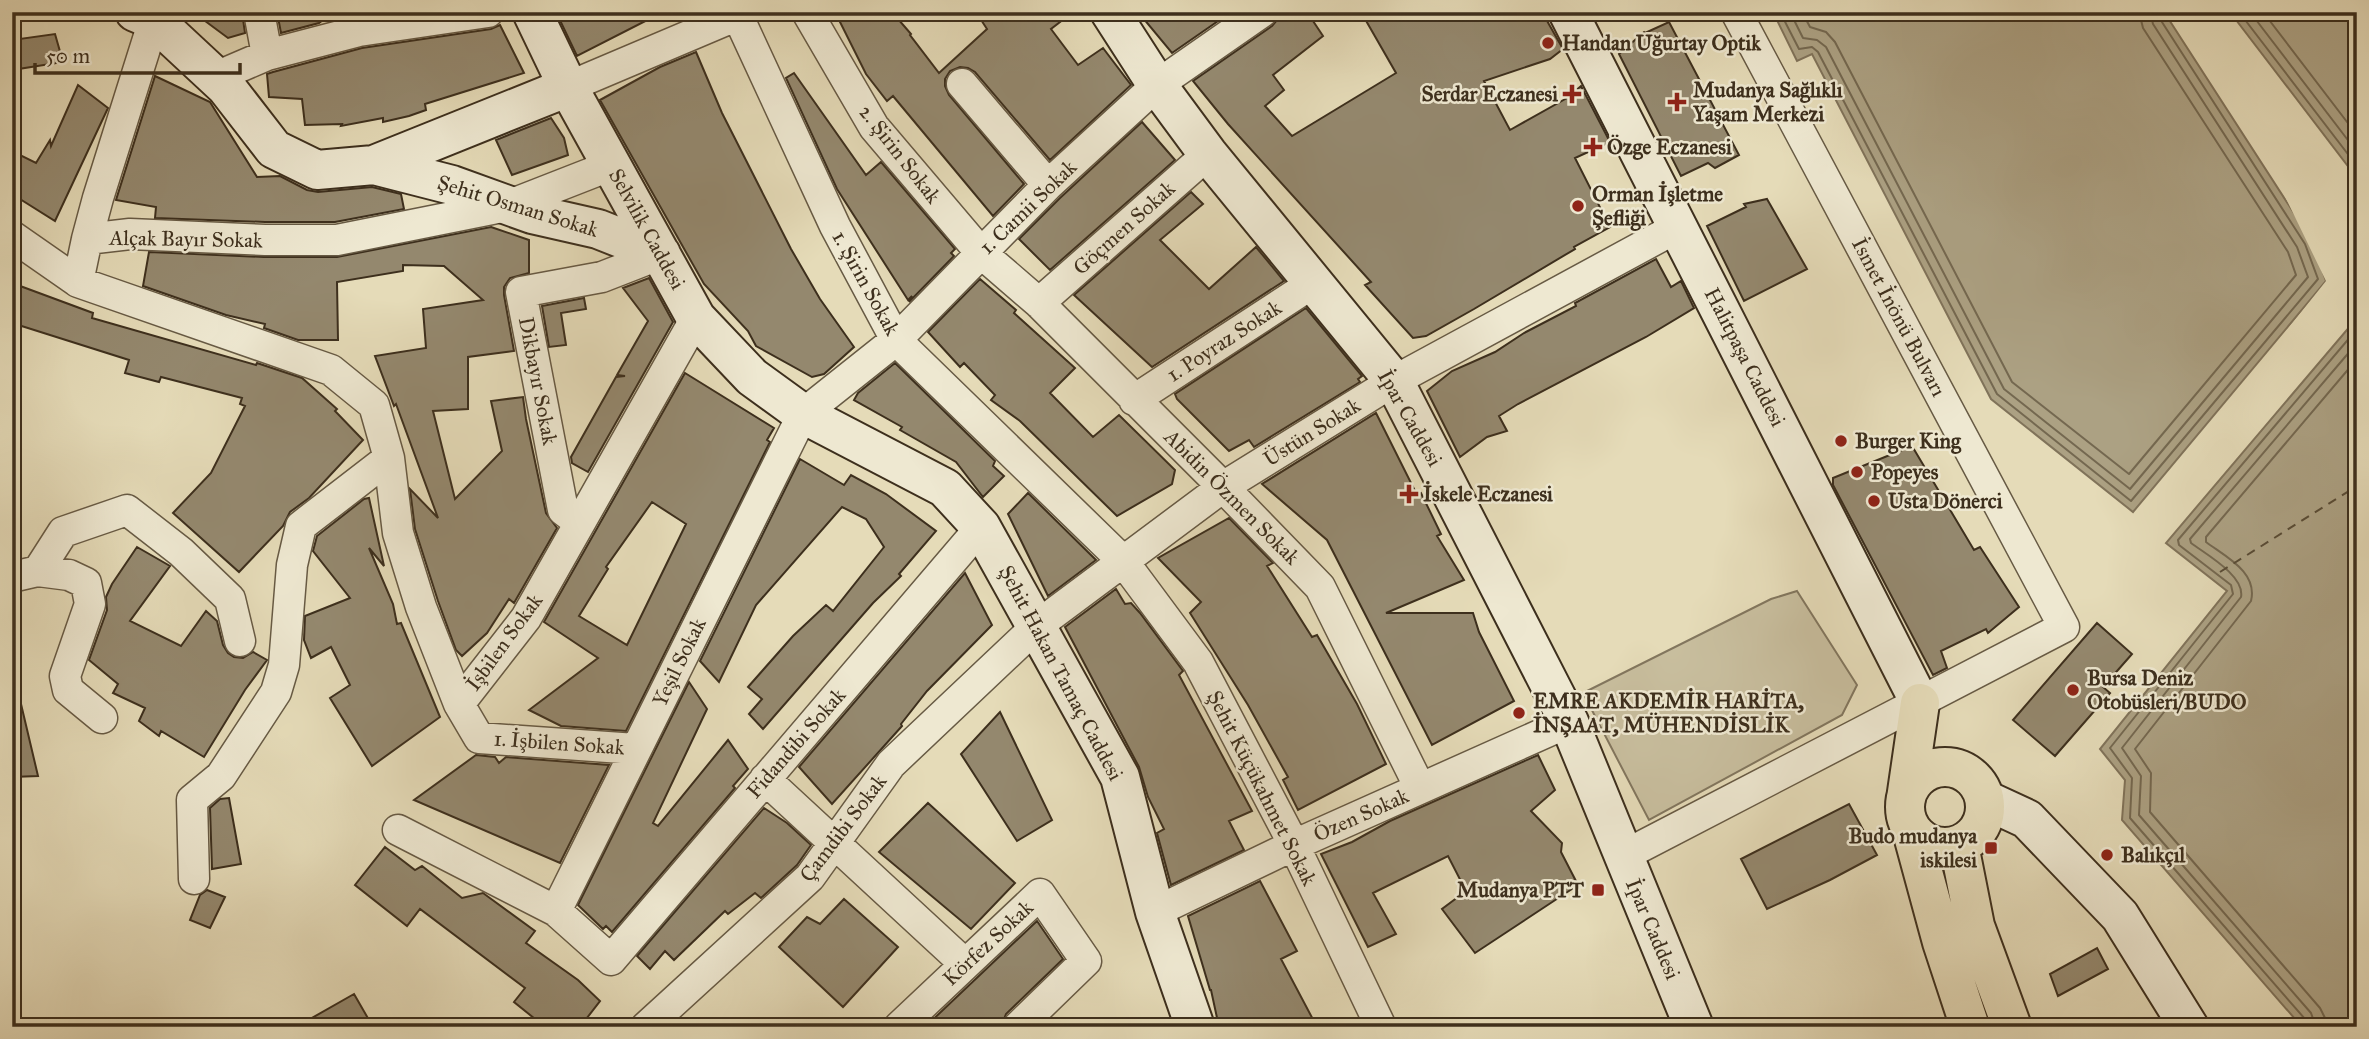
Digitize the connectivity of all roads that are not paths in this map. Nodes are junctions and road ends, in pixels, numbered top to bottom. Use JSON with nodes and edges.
{"nodes":[{"id":1,"x":259,"y":12,"type":"edge"},
{"id":2,"x":488,"y":12,"type":"edge"},
{"id":3,"x":532,"y":12,"type":"edge"},
{"id":4,"x":807,"y":12,"type":"edge"},
{"id":5,"x":1110,"y":12,"type":"edge"},
{"id":6,"x":1262,"y":12,"type":"edge"},
{"id":7,"x":1568,"y":12,"type":"edge"},
{"id":8,"x":1736,"y":12,"type":"edge"},
{"id":9,"x":739,"y":14,"type":"edge"},
{"id":10,"x":145,"y":16,"type":"edge"},
{"id":11,"x":366,"y":22,"type":"edge"},
{"id":12,"x":267,"y":55,"type":"junction"},
{"id":13,"x":216,"y":77,"type":"junction"},
{"id":14,"x":962,"y":83,"type":"dead end"},
{"id":15,"x":1157,"y":85,"type":"junction"},
{"id":16,"x":568,"y":87,"type":"junction"},
{"id":17,"x":1208,"y":154,"type":"junction"},
{"id":18,"x":373,"y":165,"type":"junction"},
{"id":19,"x":612,"y":165,"type":"junction"},
{"id":20,"x":1048,"y":186,"type":"junction"},
{"id":21,"x":507,"y":206,"type":"junction"},
{"id":22,"x":1678,"y":227,"type":"junction"},
{"id":23,"x":12,"y":236,"type":"edge"},
{"id":24,"x":87,"y":239,"type":"junction"},
{"id":25,"x":981,"y":253,"type":"junction"},
{"id":26,"x":661,"y":254,"type":"junction"},
{"id":27,"x":79,"y":282,"type":"junction"},
{"id":28,"x":1313,"y":283,"type":"junction"},
{"id":29,"x":1039,"y":303,"type":"junction"},
{"id":30,"x":696,"y":318,"type":"junction"},
{"id":31,"x":895,"y":340,"type":"junction"},
{"id":32,"x":1394,"y":382,"type":"junction"},
{"id":33,"x":1134,"y":400,"type":"junction"},
{"id":34,"x":803,"y":414,"type":"junction"},
{"id":35,"x":389,"y":458,"type":"junction"},
{"id":36,"x":1223,"y":486,"type":"junction"},
{"id":37,"x":580,"y":523,"type":"junction"},
{"id":38,"x":981,"y":527,"type":"junction"},
{"id":39,"x":1123,"y":561,"type":"junction"},
{"id":40,"x":25,"y":574,"type":"edge"},
{"id":41,"x":1038,"y":625,"type":"junction"},
{"id":42,"x":240,"y":640,"type":"dead end"},
{"id":43,"x":1920,"y":703,"type":"junction"},
{"id":44,"x":458,"y":704,"type":"junction"},
{"id":45,"x":102,"y":718,"type":"dead end"},
{"id":46,"x":1569,"y":722,"type":"junction"},
{"id":47,"x":636,"y":749,"type":"junction"},
{"id":48,"x":765,"y":779,"type":"junction"},
{"id":49,"x":1420,"y":788,"type":"junction"},
{"id":50,"x":1978,"y":788,"type":"junction"},
{"id":51,"x":1908,"y":813,"type":"junction"},
{"id":52,"x":398,"y":830,"type":"dead end"},
{"id":53,"x":836,"y":843,"type":"junction"},
{"id":54,"x":1294,"y":845,"type":"junction"},
{"id":55,"x":1959,"y":845,"type":"junction"},
{"id":56,"x":1623,"y":856,"type":"junction"},
{"id":57,"x":194,"y":879,"type":"dead end"},
{"id":58,"x":556,"y":911,"type":"junction"},
{"id":59,"x":1155,"y":912,"type":"junction"},
{"id":60,"x":965,"y":964,"type":"junction"},
{"id":61,"x":646,"y":1027,"type":"edge"},
{"id":62,"x":899,"y":1027,"type":"edge"},
{"id":63,"x":1018,"y":1027,"type":"edge"},
{"id":64,"x":1195,"y":1027,"type":"edge"},
{"id":65,"x":1381,"y":1027,"type":"edge"},
{"id":66,"x":1693,"y":1027,"type":"edge"},
{"id":67,"x":1970,"y":1027,"type":"edge"},
{"id":68,"x":2012,"y":1027,"type":"edge"},
{"id":69,"x":2189,"y":1027,"type":"edge"}],
"edges":[{"from":1,"to":12,"type":"street"},
{"from":2,"to":11,"type":"street"},
{"from":3,"to":16,"type":"street","name":"Selvilik Caddesi"},
{"from":4,"to":25,"type":"street","name":"2. Şirin Sokak"},
{"from":5,"to":15,"type":"street","name":"İpar Caddesi"},
{"from":6,"to":15,"type":"street","name":"1. Camii Sokak"},
{"from":7,"to":22,"type":"street","name":"Halitpaşa Caddesi"},
{"from":8,"to":43,"type":"street","name":"İsmet İnönü Bulvarı"},
{"from":9,"to":16,"type":"street"},
{"from":9,"to":31,"type":"street","name":"1. Şirin Sokak"},
{"from":10,"to":13,"type":"street","name":"Şehit Osman Sokak"},
{"from":10,"to":24,"type":"street","name":"Şehit Osman Sokak"},
{"from":11,"to":12,"type":"street"},
{"from":12,"to":13,"type":"street"},
{"from":13,"to":18,"type":"street","name":"Şehit Osman Sokak"},
{"from":14,"to":20,"type":"street"},
{"from":15,"to":17,"type":"street","name":"İpar Caddesi"},
{"from":15,"to":20,"type":"street","name":"1. Camii Sokak"},
{"from":16,"to":18,"type":"street","name":"Şehit Osman Sokak"},
{"from":16,"to":19,"type":"street","name":"Selvilik Caddesi"},
{"from":17,"to":28,"type":"street","name":"İpar Caddesi"},
{"from":17,"to":29,"type":"street","name":"Göçmen Sokak"},
{"from":18,"to":21,"type":"street","name":"Şehit Osman Sokak"},
{"from":19,"to":21,"type":"street","name":"Alçak Bayır Sokak"},
{"from":19,"to":26,"type":"street","name":"Selvilik Caddesi"},
{"from":20,"to":25,"type":"street","name":"1. Camii Sokak"},
{"from":21,"to":24,"type":"street","name":"Alçak Bayır Sokak"},
{"from":21,"to":26,"type":"street","name":"Şehit Osman Sokak"},
{"from":22,"to":32,"type":"street","name":"Üstün Sokak"},
{"from":22,"to":43,"type":"street","name":"Halitpaşa Caddesi"},
{"from":23,"to":27,"type":"street"},
{"from":24,"to":27,"type":"street","name":"Alçak Bayır Sokak"},
{"from":25,"to":29,"type":"street","name":"Abidin Özmen Sokak"},
{"from":25,"to":31,"type":"street","name":"1. Camii Sokak"},
{"from":26,"to":30,"type":"street","name":"Selvilik Caddesi"},
{"from":26,"to":37,"type":"street","name":"Dikbayır Sokak"},
{"from":27,"to":35,"type":"street"},
{"from":28,"to":32,"type":"street","name":"İpar Caddesi"},
{"from":28,"to":33,"type":"street","name":"1. Poyraz Sokak"},
{"from":29,"to":33,"type":"street","name":"Abidin Özmen Sokak"},
{"from":30,"to":34,"type":"street","name":"Selvilik Caddesi"},
{"from":30,"to":37,"type":"street","name":"İşbilen Sokak"},
{"from":31,"to":34,"type":"street","name":"1. Camii Sokak"},
{"from":31,"to":39,"type":"street","name":"1. Şirin Sokak"},
{"from":32,"to":36,"type":"street","name":"Üstün Sokak"},
{"from":32,"to":46,"type":"street","name":"İpar Caddesi"},
{"from":33,"to":36,"type":"street","name":"Abidin Özmen Sokak"},
{"from":34,"to":38,"type":"street","name":"Şehit Hakan Tamaç Caddesi"},
{"from":34,"to":47,"type":"street","name":"Yeşil Sokak"},
{"from":35,"to":44,"type":"street","name":"İşbilen Sokak"},
{"from":35,"to":57,"type":"street"},
{"from":36,"to":39,"type":"street","name":"Üstün Sokak"},
{"from":36,"to":49,"type":"street","name":"Abidin Özmen Sokak"},
{"from":37,"to":44,"type":"street","name":"İşbilen Sokak"},
{"from":38,"to":41,"type":"street","name":"Şehit Hakan Tamaç Caddesi"},
{"from":38,"to":48,"type":"street","name":"Fidandibi Sokak"},
{"from":39,"to":41,"type":"street","name":"Üstün Sokak"},
{"from":39,"to":54,"type":"street","name":"Şehit Küçükahmet Sokak"},
{"from":40,"to":42,"type":"street"},
{"from":40,"to":45,"type":"street"},
{"from":41,"to":53,"type":"street","name":"Çamdibi Sokak"},
{"from":41,"to":59,"type":"street","name":"Şehit Hakan Tamaç Caddesi"},
{"from":43,"to":50,"type":"highway"},
{"from":43,"to":51,"type":"highway"},
{"from":43,"to":56,"type":"street"},
{"from":44,"to":47,"type":"street","name":"1. İşbilen Sokak"},
{"from":46,"to":49,"type":"street","name":"Özen Sokak"},
{"from":46,"to":56,"type":"street","name":"İpar Caddesi"},
{"from":47,"to":58,"type":"street","name":"Yeşil Sokak"},
{"from":48,"to":53,"type":"street"},
{"from":48,"to":58,"type":"street","name":"Fidandibi Sokak"},
{"from":49,"to":54,"type":"street","name":"Özen Sokak"},
{"from":50,"to":51,"type":"highway"},
{"from":50,"to":55,"type":"highway"},
{"from":50,"to":69,"type":"street"},
{"from":51,"to":55,"type":"highway"},
{"from":51,"to":67,"type":"highway"},
{"from":52,"to":58,"type":"street"},
{"from":53,"to":60,"type":"street"},
{"from":53,"to":61,"type":"street","name":"Çamdibi Sokak"},
{"from":54,"to":59,"type":"street","name":"Özen Sokak"},
{"from":54,"to":65,"type":"street","name":"Şehit Küçükahmet Sokak"},
{"from":55,"to":68,"type":"highway"},
{"from":56,"to":66,"type":"street","name":"İpar Caddesi"},
{"from":59,"to":64,"type":"street","name":"Şehit Hakan Tamaç Caddesi"},
{"from":60,"to":62,"type":"street","name":"Körfez Sokak"},
{"from":60,"to":63,"type":"street","name":"Körfez Sokak"}]}
